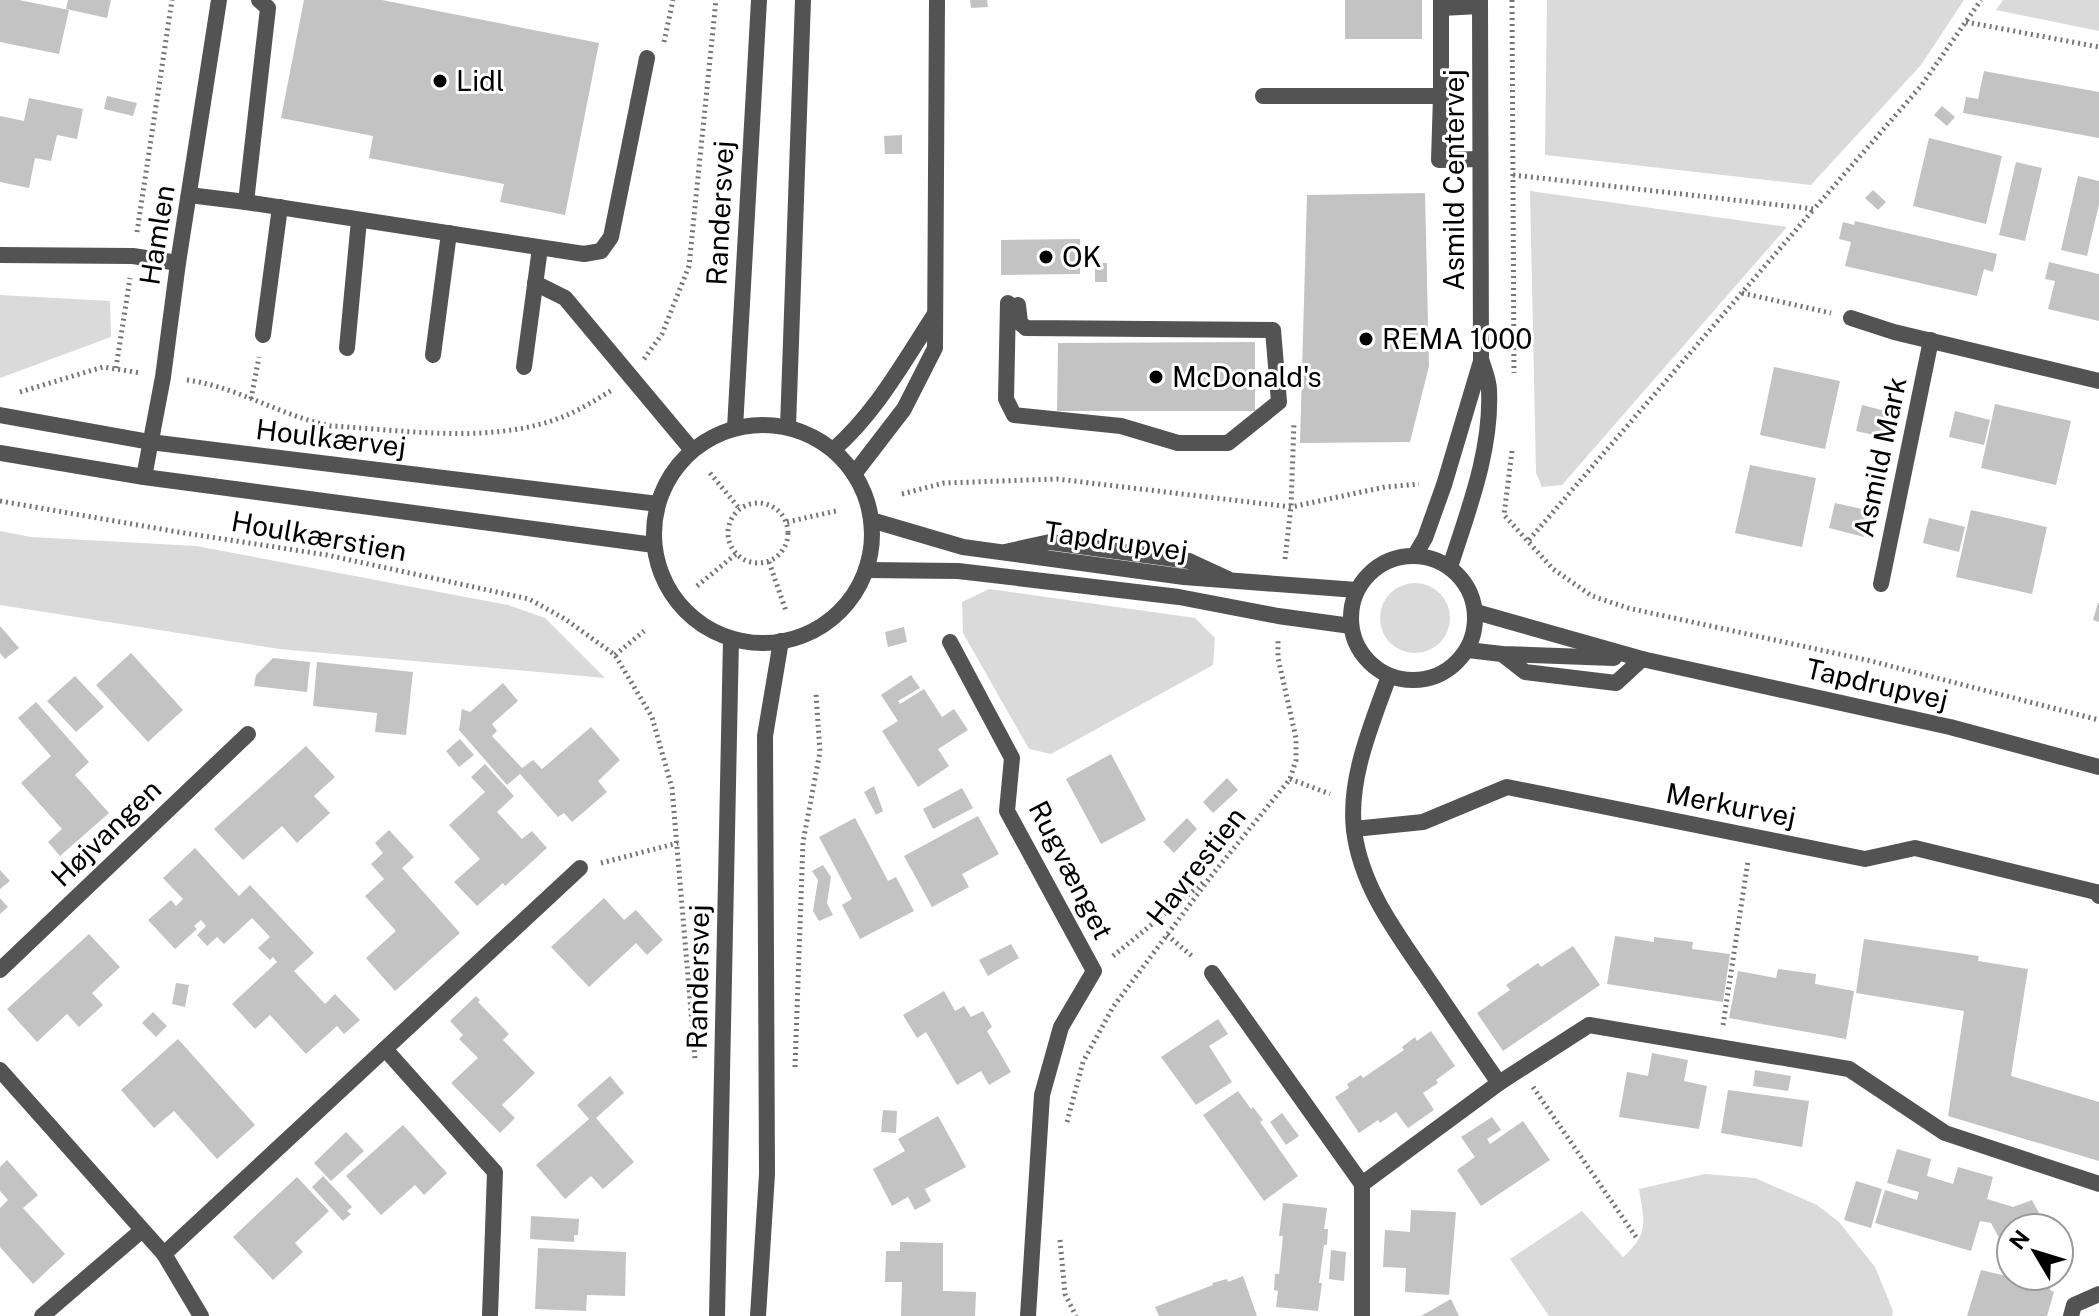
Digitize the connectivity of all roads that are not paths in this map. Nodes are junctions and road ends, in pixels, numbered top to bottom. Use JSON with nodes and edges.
{"nodes":[{"id":1,"x":219,"y":0,"type":"edge"},
{"id":2,"x":259,"y":0,"type":"edge"},
{"id":3,"x":759,"y":0,"type":"edge"},
{"id":4,"x":803,"y":0,"type":"edge"},
{"id":5,"x":937,"y":0,"type":"edge"},
{"id":6,"x":1480,"y":3,"type":"edge"},
{"id":7,"x":1441,"y":4,"type":"edge"},
{"id":8,"x":647,"y":58,"type":"road end"},
{"id":9,"x":1263,"y":96,"type":"dead end"},
{"id":10,"x":1441,"y":96,"type":"junction"},
{"id":11,"x":1480,"y":159,"type":"junction"},
{"id":12,"x":189,"y":195,"type":"junction"},
{"id":13,"x":246,"y":202,"type":"junction"},
{"id":14,"x":280,"y":207,"type":"junction"},
{"id":15,"x":359,"y":220,"type":"junction"},
{"id":16,"x":449,"y":233,"type":"junction"},
{"id":17,"x":540,"y":248,"type":"junction"},
{"id":18,"x":0,"y":255,"type":"edge"},
{"id":19,"x":178,"y":263,"type":"junction"},
{"id":20,"x":535,"y":283,"type":"junction"},
{"id":21,"x":1013,"y":304,"type":"joint"},
{"id":22,"x":936,"y":313,"type":"junction"},
{"id":23,"x":1851,"y":318,"type":"road end"},
{"id":24,"x":263,"y":335,"type":"road end"},
{"id":25,"x":1931,"y":340,"type":"junction"},
{"id":26,"x":347,"y":348,"type":"dead end"},
{"id":27,"x":433,"y":355,"type":"dead end"},
{"id":28,"x":1481,"y":359,"type":"junction"},
{"id":29,"x":524,"y":367,"type":"dead end"},
{"id":30,"x":2099,"y":381,"type":"edge"},
{"id":31,"x":2,"y":416,"type":"edge"},
{"id":32,"x":788,"y":427,"type":"junction"},
{"id":33,"x":735,"y":428,"type":"junction"},
{"id":34,"x":150,"y":442,"type":"junction"},
{"id":35,"x":692,"y":450,"type":"junction"},
{"id":36,"x":833,"y":450,"type":"junction"},
{"id":37,"x":0,"y":453,"type":"edge"},
{"id":38,"x":854,"y":474,"type":"junction"},
{"id":39,"x":144,"y":477,"type":"junction"},
{"id":40,"x":658,"y":504,"type":"junction"},
{"id":41,"x":871,"y":520,"type":"junction"},
{"id":42,"x":654,"y":545,"type":"junction"},
{"id":43,"x":1415,"y":555,"type":"junction"},
{"id":44,"x":1450,"y":567,"type":"junction"},
{"id":45,"x":866,"y":570,"type":"junction"},
{"id":46,"x":1881,"y":584,"type":"dead end"},
{"id":47,"x":1357,"y":590,"type":"junction"},
{"id":48,"x":1476,"y":612,"type":"junction"},
{"id":49,"x":1351,"y":626,"type":"junction"},
{"id":50,"x":731,"y":639,"type":"junction"},
{"id":51,"x":781,"y":641,"type":"junction"},
{"id":52,"x":950,"y":642,"type":"dead end"},
{"id":53,"x":1468,"y":650,"type":"junction"},
{"id":54,"x":1502,"y":654,"type":"junction"},
{"id":55,"x":1642,"y":659,"type":"junction"},
{"id":56,"x":1389,"y":676,"type":"junction"},
{"id":57,"x":248,"y":734,"type":"dead end"},
{"id":58,"x":2099,"y":767,"type":"edge"},
{"id":59,"x":1354,"y":829,"type":"junction"},
{"id":60,"x":580,"y":868,"type":"road end"},
{"id":61,"x":2099,"y":896,"type":"edge"},
{"id":62,"x":0,"y":970,"type":"edge"},
{"id":63,"x":1212,"y":973,"type":"road end"},
{"id":64,"x":385,"y":1049,"type":"junction"},
{"id":65,"x":0,"y":1070,"type":"edge"},
{"id":66,"x":1499,"y":1083,"type":"junction"},
{"id":67,"x":1362,"y":1184,"type":"junction"},
{"id":68,"x":2099,"y":1184,"type":"edge"},
{"id":69,"x":141,"y":1231,"type":"junction"},
{"id":70,"x":164,"y":1254,"type":"junction"},
{"id":71,"x":2099,"y":1294,"type":"edge"},
{"id":72,"x":42,"y":1316,"type":"edge"},
{"id":73,"x":201,"y":1316,"type":"edge"},
{"id":74,"x":490,"y":1316,"type":"edge"},
{"id":75,"x":717,"y":1316,"type":"edge"},
{"id":76,"x":758,"y":1316,"type":"edge"},
{"id":77,"x":1028,"y":1316,"type":"edge"},
{"id":78,"x":1362,"y":1316,"type":"edge"},
{"id":79,"x":2071,"y":1316,"type":"edge"}],
"edges":[{"from":1,"to":12,"type":"street","name":"Hamlen"},
{"from":2,"to":13,"type":"street"},
{"from":3,"to":33,"type":"street","name":"Randersvej"},
{"from":4,"to":32,"type":"street"},
{"from":5,"to":22,"type":"street"},
{"from":6,"to":7,"type":"street"},
{"from":6,"to":11,"type":"street","name":"Asmild Centervej"},
{"from":7,"to":10,"type":"street"},
{"from":8,"to":17,"type":"street"},
{"from":9,"to":10,"type":"street"},
{"from":10,"to":11,"type":"street"},
{"from":11,"to":28,"type":"street","name":"Asmild Centervej"},
{"from":12,"to":13,"type":"street"},
{"from":12,"to":19,"type":"street","name":"Hamlen"},
{"from":13,"to":14,"type":"street"},
{"from":14,"to":15,"type":"street"},
{"from":14,"to":24,"type":"street"},
{"from":15,"to":16,"type":"street"},
{"from":15,"to":26,"type":"street"},
{"from":16,"to":17,"type":"street"},
{"from":16,"to":27,"type":"street"},
{"from":17,"to":20,"type":"street"},
{"from":18,"to":19,"type":"street"},
{"from":19,"to":34,"type":"street","name":"Hamlen"},
{"from":20,"to":29,"type":"street"},
{"from":20,"to":35,"type":"street"},
{"from":21,"to":21,"type":"street"},
{"from":22,"to":36,"type":"street"},
{"from":22,"to":38,"type":"street"},
{"from":23,"to":25,"type":"street"},
{"from":25,"to":30,"type":"street"},
{"from":25,"to":46,"type":"street","name":"Asmild Mark"},
{"from":28,"to":43,"type":"street","name":"Asmild Centervej"},
{"from":28,"to":44,"type":"street","name":"Asmild Centervej"},
{"from":31,"to":34,"type":"street","name":"Houlkærvej"},
{"from":32,"to":33,"type":"street"},
{"from":32,"to":36,"type":"street"},
{"from":33,"to":35,"type":"street"},
{"from":34,"to":39,"type":"street","name":"Hamlen"},
{"from":34,"to":40,"type":"street","name":"Houlkærvej"},
{"from":35,"to":40,"type":"street"},
{"from":36,"to":38,"type":"street"},
{"from":37,"to":39,"type":"street"},
{"from":38,"to":41,"type":"street"},
{"from":39,"to":42,"type":"street"},
{"from":40,"to":42,"type":"street"},
{"from":41,"to":45,"type":"street"},
{"from":41,"to":47,"type":"street","name":"Tapdrupvej"},
{"from":42,"to":50,"type":"street"},
{"from":43,"to":44,"type":"street"},
{"from":43,"to":47,"type":"street"},
{"from":44,"to":48,"type":"street"},
{"from":45,"to":49,"type":"street","name":"Tapdrupvej"},
{"from":45,"to":51,"type":"street"},
{"from":47,"to":49,"type":"street"},
{"from":48,"to":53,"type":"street"},
{"from":48,"to":55,"type":"street","name":"Tapdrupvej"},
{"from":49,"to":56,"type":"street"},
{"from":50,"to":51,"type":"street"},
{"from":50,"to":75,"type":"street","name":"Randersvej"},
{"from":51,"to":76,"type":"street"},
{"from":52,"to":77,"type":"street","name":"Rugvænget"},
{"from":53,"to":54,"type":"street","name":"Tapdrupvej"},
{"from":53,"to":56,"type":"street"},
{"from":54,"to":55,"type":"street","name":"Tapdrupvej"},
{"from":54,"to":55,"type":"street"},
{"from":55,"to":58,"type":"street","name":"Tapdrupvej"},
{"from":56,"to":59,"type":"street"},
{"from":57,"to":62,"type":"street","name":"Højvangen"},
{"from":59,"to":61,"type":"street","name":"Merkurvej"},
{"from":59,"to":66,"type":"street"},
{"from":60,"to":64,"type":"street"},
{"from":63,"to":67,"type":"street"},
{"from":64,"to":70,"type":"street"},
{"from":64,"to":74,"type":"street"},
{"from":65,"to":69,"type":"street"},
{"from":66,"to":67,"type":"street"},
{"from":66,"to":68,"type":"street"},
{"from":67,"to":78,"type":"street"},
{"from":69,"to":70,"type":"street"},
{"from":69,"to":72,"type":"street"},
{"from":70,"to":73,"type":"street"},
{"from":71,"to":79,"type":"street"}]}
